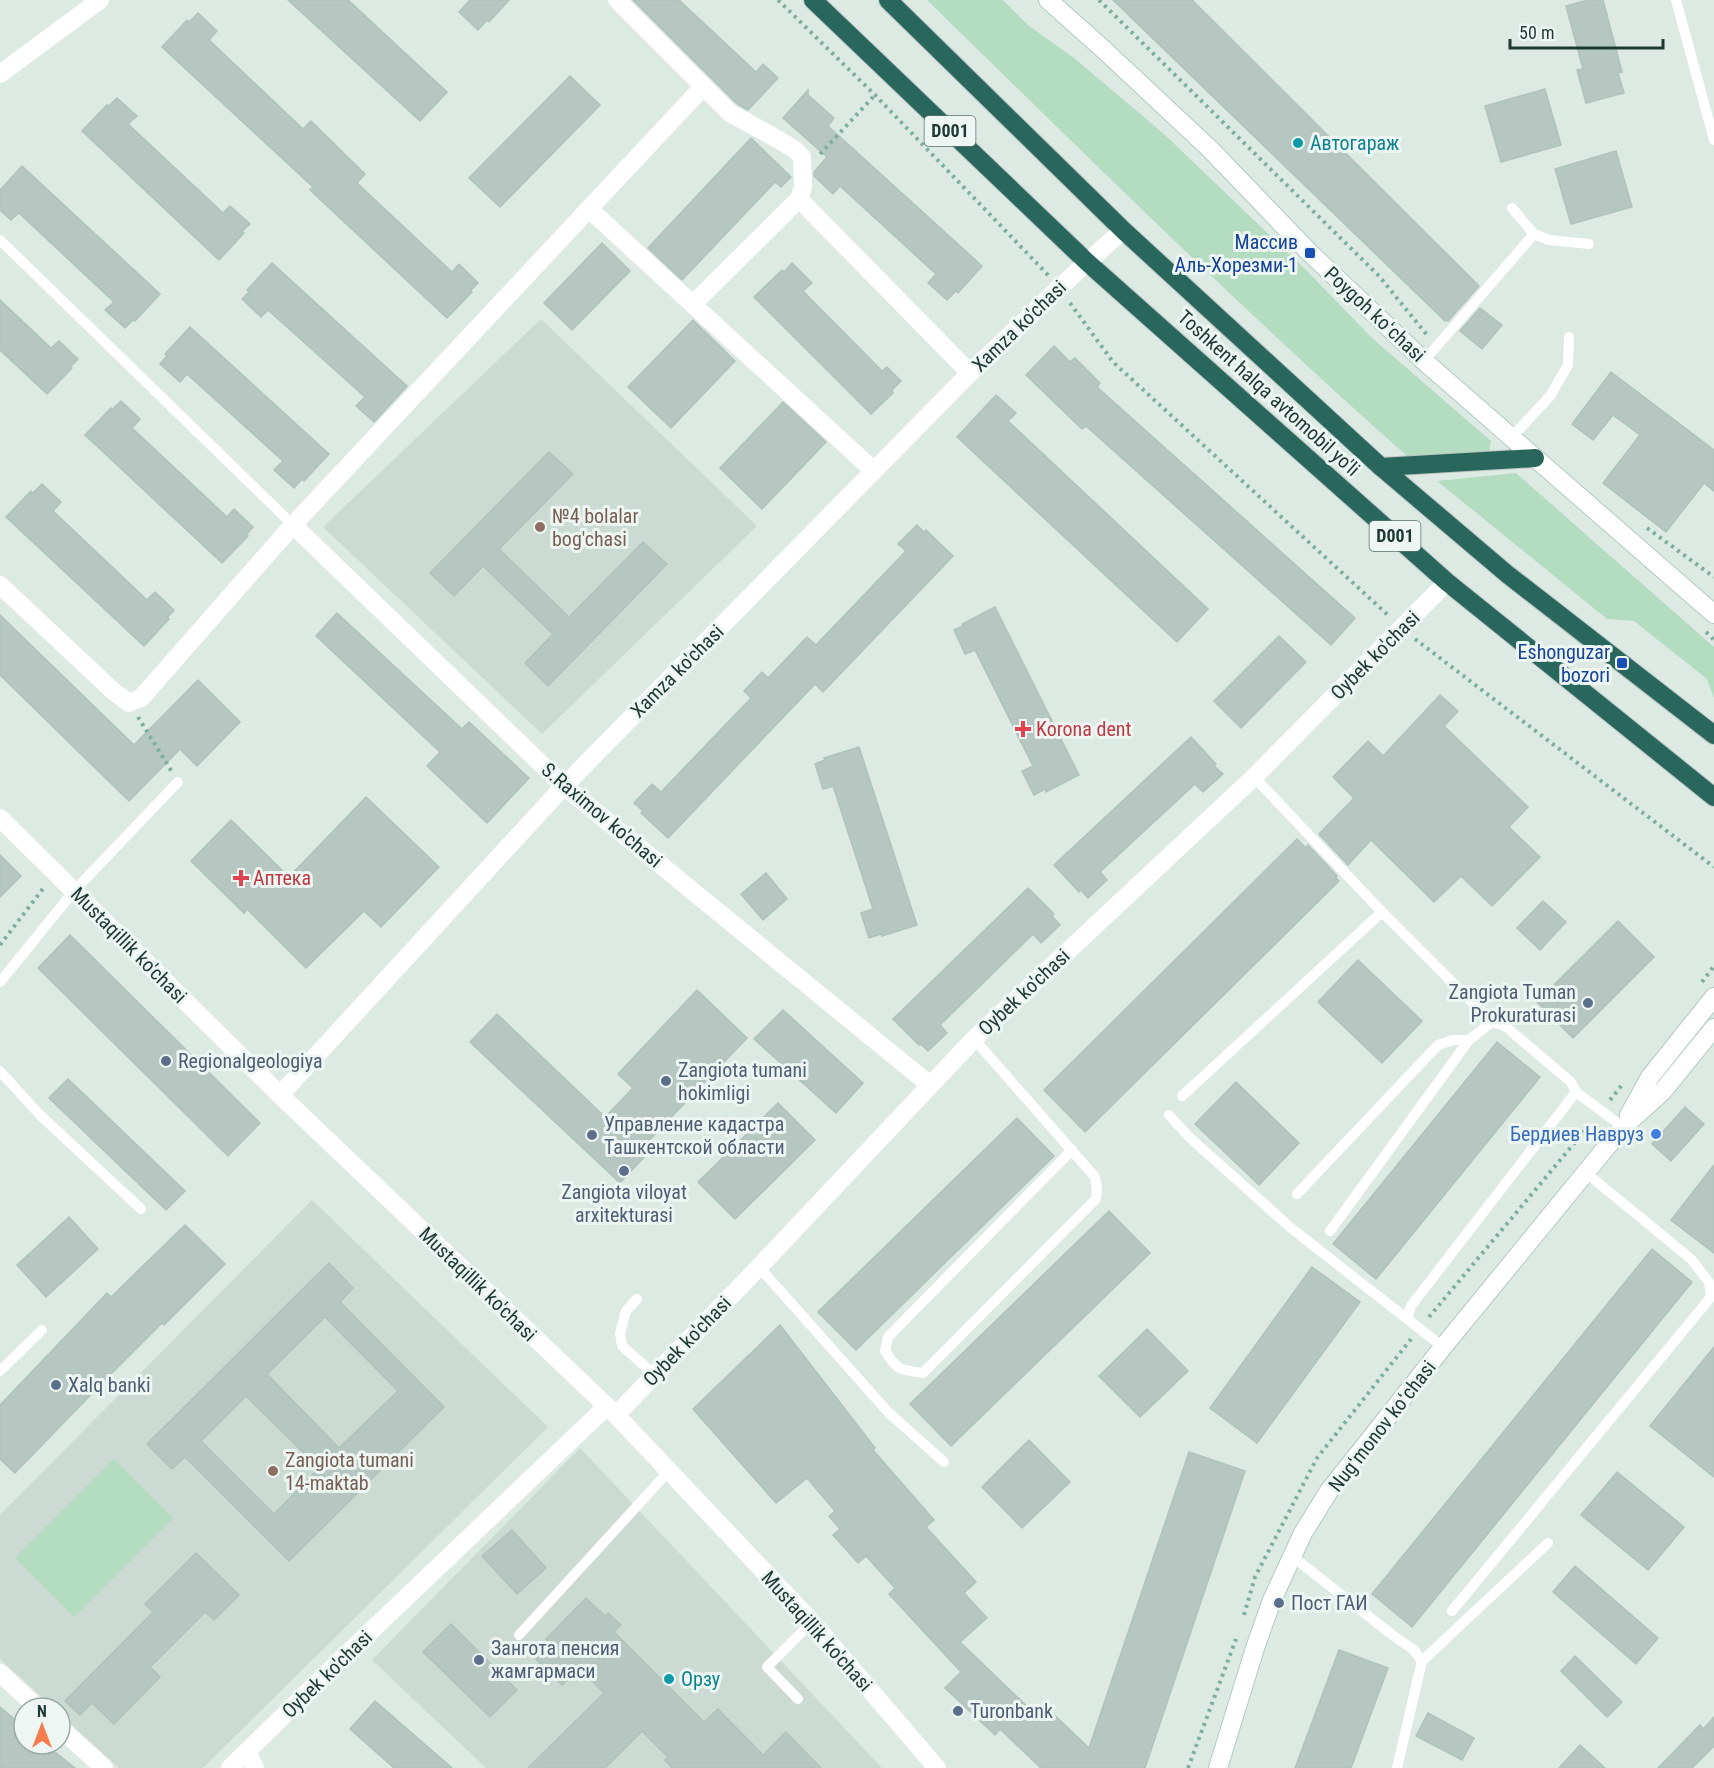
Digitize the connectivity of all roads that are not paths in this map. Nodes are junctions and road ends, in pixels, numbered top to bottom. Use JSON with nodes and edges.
{"nodes":[{"id":1,"x":100,"y":0,"type":"edge"},
{"id":2,"x":616,"y":0,"type":"edge"},
{"id":3,"x":813,"y":0,"type":"edge"},
{"id":4,"x":888,"y":0,"type":"edge"},
{"id":5,"x":1048,"y":0,"type":"edge"},
{"id":6,"x":1676,"y":0,"type":"edge"},
{"id":7,"x":0,"y":74,"type":"edge"},
{"id":8,"x":703,"y":87,"type":"junction"},
{"id":9,"x":1714,"y":140,"type":"edge"},
{"id":10,"x":799,"y":199,"type":"junction"},
{"id":11,"x":589,"y":208,"type":"junction"},
{"id":12,"x":1512,"y":208,"type":"dead end"},
{"id":13,"x":1123,"y":230,"type":"junction"},
{"id":14,"x":1534,"y":234,"type":"junction"},
{"id":15,"x":0,"y":240,"type":"edge"},
{"id":16,"x":1589,"y":244,"type":"dead end"},
{"id":17,"x":1087,"y":262,"type":"junction"},
{"id":18,"x":693,"y":304,"type":"junction"},
{"id":19,"x":1569,"y":337,"type":"dead end"},
{"id":20,"x":1425,"y":361,"type":"junction"},
{"id":21,"x":970,"y":373,"type":"junction"},
{"id":22,"x":1512,"y":437,"type":"junction"},
{"id":23,"x":1535,"y":458,"type":"junction"},
{"id":24,"x":1381,"y":467,"type":"junction"},
{"id":25,"x":874,"y":471,"type":"junction"},
{"id":26,"x":293,"y":525,"type":"junction"},
{"id":27,"x":1447,"y":582,"type":"junction"},
{"id":28,"x":0,"y":585,"type":"edge"},
{"id":29,"x":1714,"y":614,"type":"edge"},
{"id":30,"x":1714,"y":735,"type":"edge"},
{"id":31,"x":1254,"y":777,"type":"junction"},
{"id":32,"x":178,"y":782,"type":"road end"},
{"id":33,"x":564,"y":786,"type":"junction"},
{"id":34,"x":1714,"y":797,"type":"edge"},
{"id":35,"x":0,"y":818,"type":"edge"},
{"id":36,"x":74,"y":891,"type":"junction"},
{"id":37,"x":1382,"y":912,"type":"junction"},
{"id":38,"x":0,"y":982,"type":"edge"},
{"id":39,"x":1714,"y":997,"type":"edge"},
{"id":40,"x":1492,"y":1022,"type":"junction"},
{"id":41,"x":1714,"y":1028,"type":"edge"},
{"id":42,"x":974,"y":1039,"type":"junction"},
{"id":43,"x":1469,"y":1040,"type":"junction"},
{"id":44,"x":0,"y":1071,"type":"edge"},
{"id":45,"x":930,"y":1085,"type":"junction"},
{"id":46,"x":1576,"y":1092,"type":"junction"},
{"id":47,"x":280,"y":1095,"type":"junction"},
{"id":48,"x":1182,"y":1096,"type":"dead end"},
{"id":49,"x":1168,"y":1115,"type":"dead end"},
{"id":50,"x":1623,"y":1127,"type":"junction"},
{"id":51,"x":1072,"y":1150,"type":"junction"},
{"id":52,"x":1585,"y":1172,"type":"junction"},
{"id":53,"x":1297,"y":1194,"type":"dead end"},
{"id":54,"x":141,"y":1209,"type":"dead end"},
{"id":55,"x":1330,"y":1231,"type":"dead end"},
{"id":56,"x":759,"y":1267,"type":"junction"},
{"id":57,"x":637,"y":1299,"type":"dead end"},
{"id":58,"x":1407,"y":1319,"type":"junction"},
{"id":59,"x":42,"y":1330,"type":"dead end"},
{"id":60,"x":1443,"y":1347,"type":"junction"},
{"id":61,"x":0,"y":1371,"type":"edge"},
{"id":62,"x":655,"y":1375,"type":"junction"},
{"id":63,"x":611,"y":1411,"type":"junction"},
{"id":64,"x":944,"y":1462,"type":"dead end"},
{"id":65,"x":669,"y":1471,"type":"junction"},
{"id":66,"x":1548,"y":1543,"type":"dead end"},
{"id":67,"x":1292,"y":1556,"type":"junction"},
{"id":68,"x":1452,"y":1611,"type":"dead end"},
{"id":69,"x":812,"y":1622,"type":"junction"},
{"id":70,"x":519,"y":1635,"type":"dead end"},
{"id":71,"x":1422,"y":1661,"type":"junction"},
{"id":72,"x":0,"y":1673,"type":"edge"},
{"id":73,"x":25,"y":1696,"type":"edge"},
{"id":74,"x":798,"y":1700,"type":"dead end"},
{"id":75,"x":72,"y":1739,"type":"edge"},
{"id":76,"x":251,"y":1760,"type":"edge"},
{"id":77,"x":104,"y":1768,"type":"edge"},
{"id":78,"x":230,"y":1768,"type":"edge"},
{"id":79,"x":937,"y":1768,"type":"edge"},
{"id":80,"x":1218,"y":1768,"type":"edge"},
{"id":81,"x":1397,"y":1768,"type":"edge"}],
"edges":[{"from":1,"to":7,"type":"street"},
{"from":2,"to":8,"type":"street"},
{"from":3,"to":17,"type":"highway","name":"Toshkent halqa avtomobil yo'li","number":"D001"},
{"from":4,"to":13,"type":"highway","name":"Toshkent halqa avtomobil yo'li","number":"D001"},
{"from":5,"to":20,"type":"street","name":"Poygoh koʻchasi"},
{"from":6,"to":9,"type":"lane"},
{"from":8,"to":10,"type":"street"},
{"from":8,"to":11,"type":"street"},
{"from":10,"to":18,"type":"street"},
{"from":10,"to":21,"type":"street"},
{"from":11,"to":18,"type":"street"},
{"from":11,"to":26,"type":"street"},
{"from":12,"to":14,"type":"lane"},
{"from":13,"to":17,"type":"street","name":"Xamza ko'chasi"},
{"from":13,"to":24,"type":"highway","name":"Toshkent halqa avtomobil yo'li","number":"D001"},
{"from":14,"to":16,"type":"lane"},
{"from":14,"to":20,"type":"lane"},
{"from":15,"to":26,"type":"lane"},
{"from":17,"to":21,"type":"street","name":"Xamza ko'chasi"},
{"from":17,"to":27,"type":"highway","name":"Toshkent halqa avtomobil yo'li","number":"D001"},
{"from":18,"to":25,"type":"street"},
{"from":19,"to":22,"type":"lane"},
{"from":20,"to":22,"type":"street","name":"Poygoh koʻchasi"},
{"from":21,"to":25,"type":"street","name":"Xamza ko'chasi"},
{"from":22,"to":23,"type":"street","name":"Poygoh koʻchasi"},
{"from":23,"to":24,"type":"highway"},
{"from":23,"to":29,"type":"street","name":"Poygoh koʻchasi"},
{"from":24,"to":30,"type":"highway","name":"Toshkent halqa avtomobil yo'li","number":"D001"},
{"from":25,"to":33,"type":"street","name":"Xamza ko'chasi"},
{"from":26,"to":28,"type":"street"},
{"from":26,"to":33,"type":"street","name":"S.Raximov ko'chasi"},
{"from":27,"to":31,"type":"street","name":"Oybek ko'chasi"},
{"from":27,"to":34,"type":"highway","name":"Toshkent halqa avtomobil yo'li","number":"D001"},
{"from":31,"to":37,"type":"lane"},
{"from":31,"to":42,"type":"street","name":"Oybek ko'chasi"},
{"from":32,"to":36,"type":"lane"},
{"from":33,"to":45,"type":"street","name":"S.Raximov ko'chasi"},
{"from":33,"to":47,"type":"street","name":"Xamza ko'chasi"},
{"from":35,"to":36,"type":"street","name":"Mustaqillik ko'chasi"},
{"from":36,"to":38,"type":"lane"},
{"from":36,"to":47,"type":"street","name":"Mustaqillik ko'chasi"},
{"from":37,"to":40,"type":"lane"},
{"from":37,"to":48,"type":"lane"},
{"from":39,"to":50,"type":"street","name":"Nugʻmonov koʻchasi"},
{"from":40,"to":43,"type":"lane"},
{"from":40,"to":46,"type":"lane"},
{"from":41,"to":50,"type":"street","name":"Nugʻmonov koʻchasi"},
{"from":42,"to":45,"type":"street","name":"Oybek ko'chasi"},
{"from":42,"to":51,"type":"lane"},
{"from":43,"to":53,"type":"lane"},
{"from":43,"to":55,"type":"lane"},
{"from":44,"to":54,"type":"lane"},
{"from":45,"to":56,"type":"street","name":"Oybek ko'chasi"},
{"from":46,"to":50,"type":"lane"},
{"from":46,"to":58,"type":"lane"},
{"from":47,"to":63,"type":"street","name":"Mustaqillik ko'chasi"},
{"from":49,"to":58,"type":"lane"},
{"from":50,"to":52,"type":"street","name":"Nugʻmonov koʻchasi"},
{"from":51,"to":51,"type":"lane"},
{"from":52,"to":60,"type":"street","name":"Nugʻmonov koʻchasi"},
{"from":52,"to":68,"type":"lane"},
{"from":56,"to":62,"type":"street","name":"Oybek ko'chasi"},
{"from":56,"to":64,"type":"lane"},
{"from":57,"to":62,"type":"lane"},
{"from":58,"to":60,"type":"lane"},
{"from":59,"to":61,"type":"lane"},
{"from":60,"to":67,"type":"street","name":"Nugʻmonov koʻchasi"},
{"from":62,"to":63,"type":"street","name":"Oybek ko'chasi"},
{"from":63,"to":65,"type":"street","name":"Mustaqillik ko'chasi"},
{"from":63,"to":76,"type":"street","name":"Oybek ko'chasi"},
{"from":65,"to":69,"type":"street","name":"Mustaqillik ko'chasi"},
{"from":65,"to":70,"type":"lane"},
{"from":66,"to":71,"type":"lane"},
{"from":67,"to":71,"type":"lane"},
{"from":67,"to":80,"type":"street","name":"Nugʻmonov koʻchasi"},
{"from":69,"to":74,"type":"lane"},
{"from":69,"to":79,"type":"street","name":"Mustaqillik ko'chasi"},
{"from":71,"to":81,"type":"lane"},
{"from":72,"to":73,"type":"street"},
{"from":75,"to":77,"type":"street"},
{"from":76,"to":78,"type":"street","name":"Oybek ko'chasi"}]}
